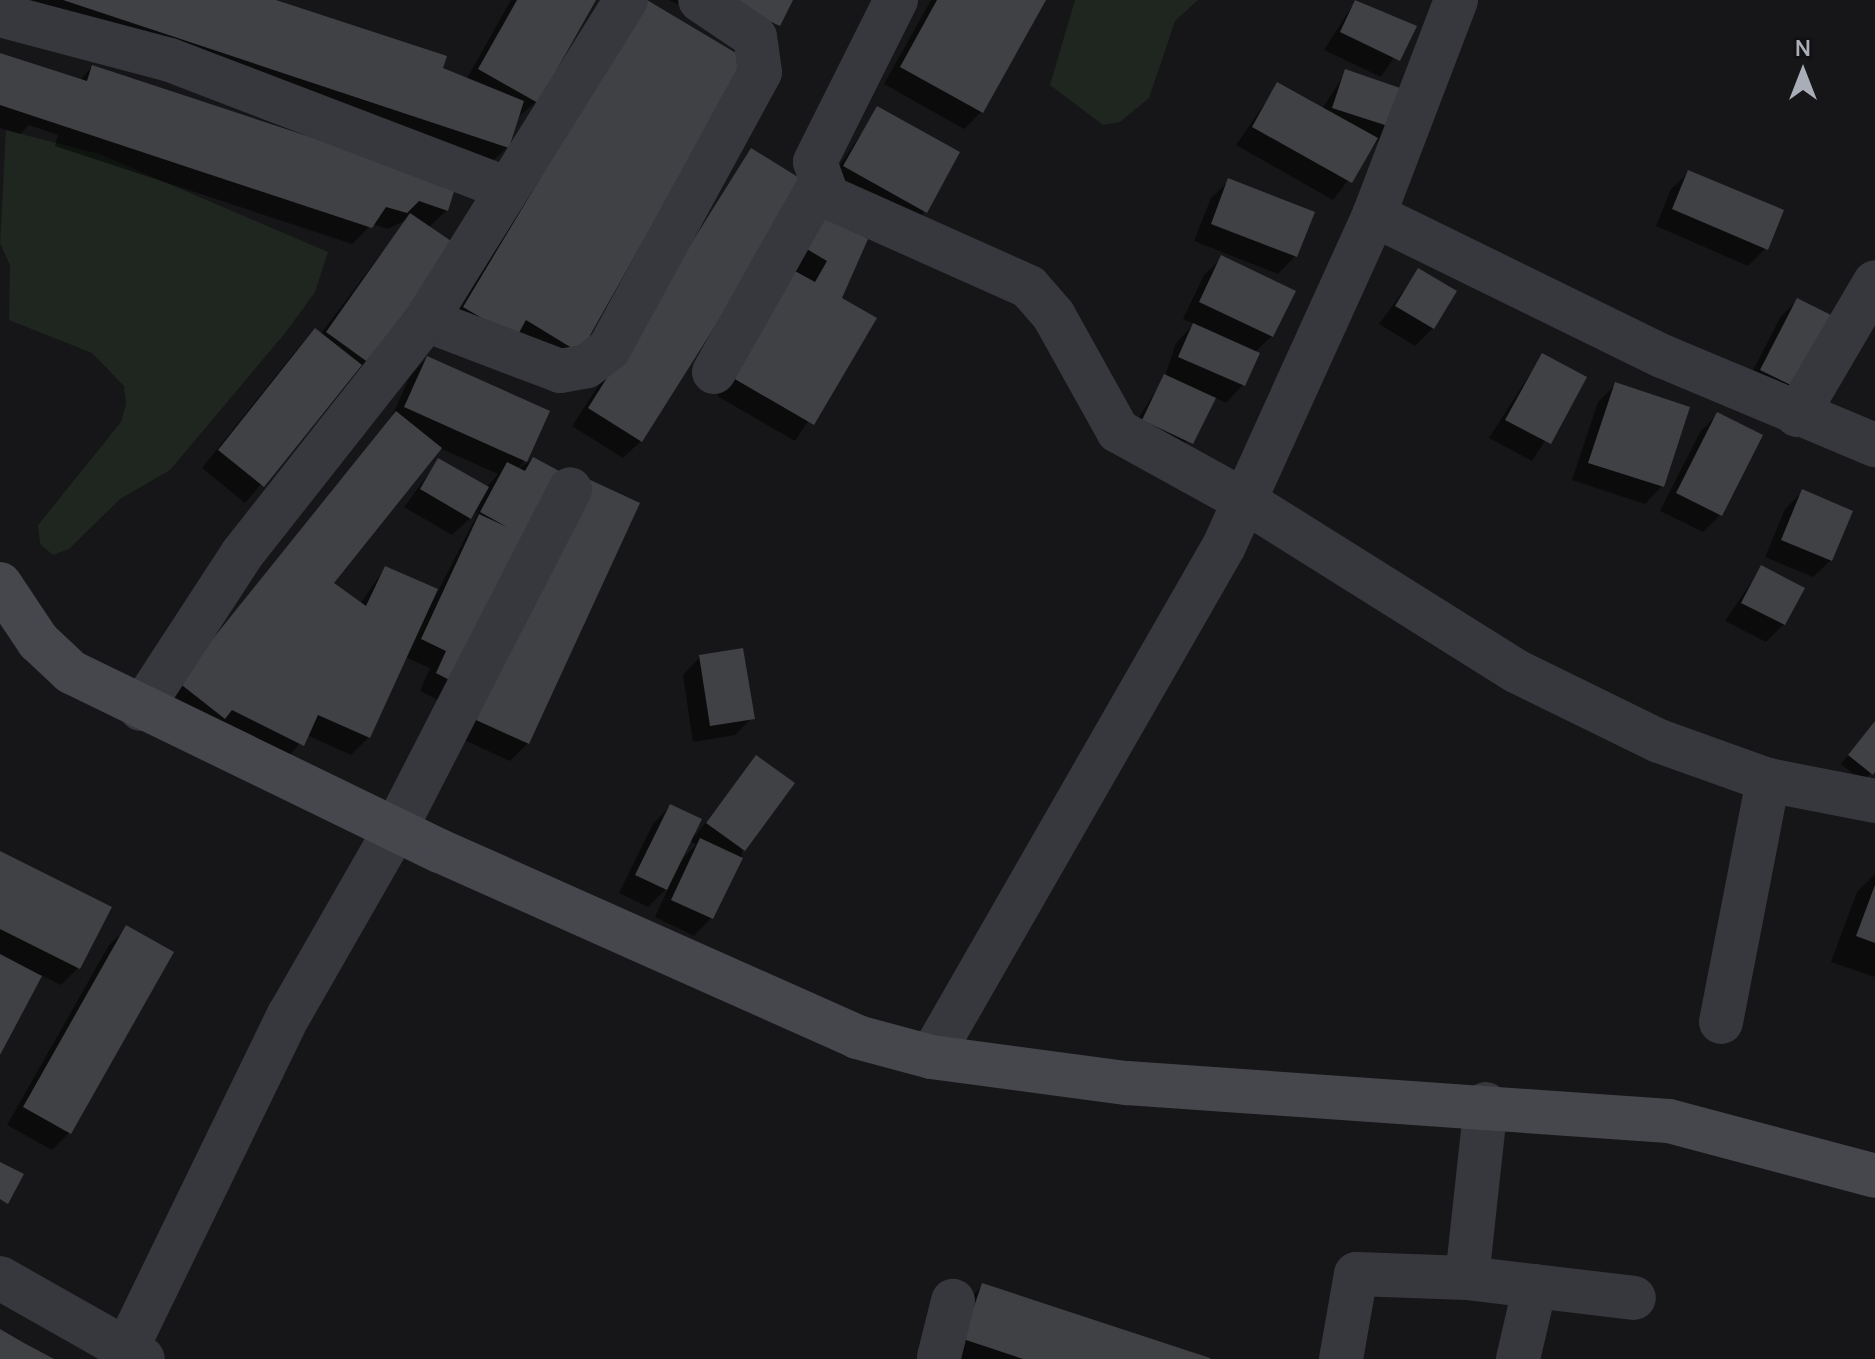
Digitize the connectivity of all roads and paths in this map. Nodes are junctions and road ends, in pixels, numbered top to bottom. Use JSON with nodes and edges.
{"nodes":[{"id":1,"x":626,"y":0,"type":"edge"},
{"id":2,"x":700,"y":0,"type":"edge"},
{"id":3,"x":896,"y":0,"type":"edge"},
{"id":4,"x":1456,"y":0,"type":"edge"},
{"id":5,"x":0,"y":15,"type":"edge"},
{"id":6,"x":819,"y":186,"type":"junction"},
{"id":7,"x":506,"y":188,"type":"junction"},
{"id":8,"x":1374,"y":215,"type":"junction"},
{"id":9,"x":1875,"y":282,"type":"edge"},
{"id":10,"x":426,"y":320,"type":"junction"},
{"id":11,"x":714,"y":372,"type":"dead end"},
{"id":12,"x":1797,"y":415,"type":"junction"},
{"id":13,"x":1875,"y":445,"type":"edge"},
{"id":14,"x":570,"y":489,"type":"dead end"},
{"id":15,"x":1245,"y":501,"type":"junction"},
{"id":16,"x":0,"y":584,"type":"edge"},
{"id":17,"x":141,"y":709,"type":"junction"},
{"id":18,"x":1768,"y":780,"type":"junction"},
{"id":19,"x":1875,"y":801,"type":"edge"},
{"id":20,"x":395,"y":830,"type":"junction"},
{"id":21,"x":1721,"y":1022,"type":"dead end"},
{"id":22,"x":931,"y":1057,"type":"junction"},
{"id":23,"x":1486,"y":1104,"type":"junction"},
{"id":24,"x":1875,"y":1176,"type":"edge"},
{"id":25,"x":0,"y":1278,"type":"edge"},
{"id":26,"x":1467,"y":1278,"type":"junction"},
{"id":27,"x":1535,"y":1286,"type":"junction"},
{"id":28,"x":1634,"y":1298,"type":"dead end"},
{"id":29,"x":953,"y":1301,"type":"dead end"},
{"id":30,"x":134,"y":1355,"type":"edge"},
{"id":31,"x":940,"y":1358,"type":"edge"},
{"id":32,"x":1341,"y":1359,"type":"edge"},
{"id":33,"x":1518,"y":1359,"type":"edge"}],
"edges":[{"from":1,"to":7,"type":"street"},
{"from":2,"to":10,"type":"street"},
{"from":3,"to":6,"type":"street"},
{"from":4,"to":8,"type":"street"},
{"from":5,"to":7,"type":"street"},
{"from":6,"to":11,"type":"street"},
{"from":6,"to":15,"type":"street"},
{"from":7,"to":10,"type":"street"},
{"from":8,"to":12,"type":"street"},
{"from":8,"to":15,"type":"street"},
{"from":9,"to":12,"type":"street"},
{"from":10,"to":17,"type":"street"},
{"from":12,"to":13,"type":"street"},
{"from":14,"to":20,"type":"street"},
{"from":15,"to":18,"type":"street"},
{"from":15,"to":22,"type":"street"},
{"from":16,"to":17,"type":"street"},
{"from":17,"to":20,"type":"street"},
{"from":18,"to":19,"type":"street"},
{"from":18,"to":21,"type":"street"},
{"from":20,"to":22,"type":"street"},
{"from":20,"to":30,"type":"street"},
{"from":22,"to":23,"type":"street"},
{"from":23,"to":24,"type":"street"},
{"from":23,"to":26,"type":"street"},
{"from":25,"to":30,"type":"street"},
{"from":26,"to":27,"type":"street"},
{"from":26,"to":32,"type":"street"},
{"from":27,"to":28,"type":"street"},
{"from":27,"to":33,"type":"street"},
{"from":29,"to":31,"type":"street"}]}
